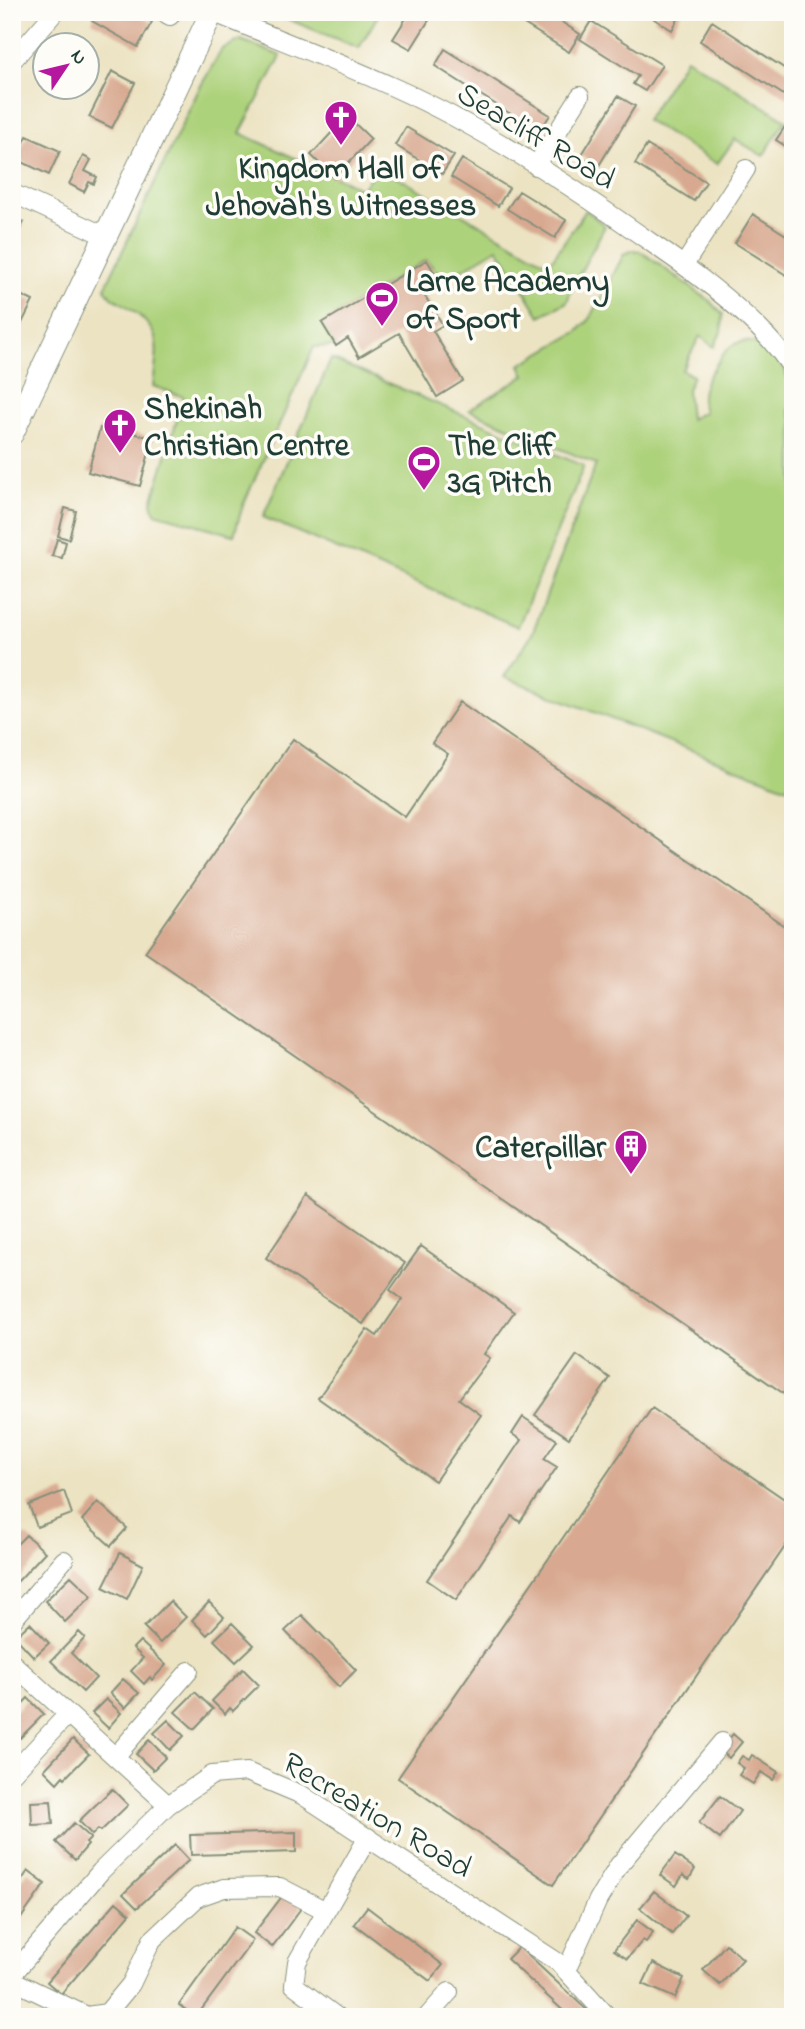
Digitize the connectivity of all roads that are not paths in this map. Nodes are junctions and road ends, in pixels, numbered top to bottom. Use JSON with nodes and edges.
{"nodes":[{"id":1,"x":55,"y":12,"type":"edge"},
{"id":2,"x":212,"y":12,"type":"edge"},
{"id":3,"x":13,"y":60,"type":"edge"},
{"id":4,"x":580,"y":96,"type":"dead end"},
{"id":5,"x":536,"y":166,"type":"junction"},
{"id":6,"x":746,"y":169,"type":"dead end"},
{"id":7,"x":12,"y":193,"type":"edge"},
{"id":8,"x":106,"y":236,"type":"junction"},
{"id":9,"x":684,"y":265,"type":"junction"},
{"id":10,"x":793,"y":370,"type":"edge"},
{"id":11,"x":12,"y":433,"type":"edge"},
{"id":12,"x":65,"y":1560,"type":"dead end"},
{"id":13,"x":12,"y":1620,"type":"edge"},
{"id":14,"x":12,"y":1663,"type":"edge"},
{"id":15,"x":189,"y":1671,"type":"dead end"},
{"id":16,"x":68,"y":1714,"type":"junction"},
{"id":17,"x":722,"y":1742,"type":"dead end"},
{"id":18,"x":115,"y":1757,"type":"junction"},
{"id":19,"x":12,"y":1773,"type":"edge"},
{"id":20,"x":167,"y":1805,"type":"junction"},
{"id":21,"x":368,"y":1837,"type":"junction"},
{"id":22,"x":326,"y":1911,"type":"junction"},
{"id":23,"x":566,"y":1971,"type":"junction"},
{"id":24,"x":12,"y":1978,"type":"edge"},
{"id":25,"x":449,"y":1992,"type":"dead end"},
{"id":26,"x":337,"y":2017,"type":"edge"},
{"id":27,"x":427,"y":2017,"type":"edge"},
{"id":28,"x":608,"y":2017,"type":"edge"}],
"edges":[{"from":1,"to":3,"type":"street"},
{"from":2,"to":5,"type":"street","name":"Seacliff Road"},
{"from":2,"to":8,"type":"street"},
{"from":4,"to":5,"type":"street"},
{"from":5,"to":9,"type":"street","name":"Seacliff Road"},
{"from":6,"to":9,"type":"street"},
{"from":7,"to":8,"type":"street"},
{"from":8,"to":11,"type":"street"},
{"from":9,"to":10,"type":"street","name":"Seacliff Road"},
{"from":12,"to":13,"type":"street"},
{"from":14,"to":16,"type":"street"},
{"from":15,"to":18,"type":"street"},
{"from":16,"to":18,"type":"street"},
{"from":16,"to":19,"type":"street"},
{"from":17,"to":23,"type":"street"},
{"from":18,"to":20,"type":"street"},
{"from":20,"to":21,"type":"street","name":"Recreation Road"},
{"from":20,"to":24,"type":"street","name":"Recreation Road"},
{"from":21,"to":22,"type":"street"},
{"from":21,"to":23,"type":"street","name":"Recreation Road"},
{"from":22,"to":24,"type":"street"},
{"from":22,"to":26,"type":"street"},
{"from":23,"to":28,"type":"street","name":"Recreation Road"},
{"from":25,"to":27,"type":"street"}]}
